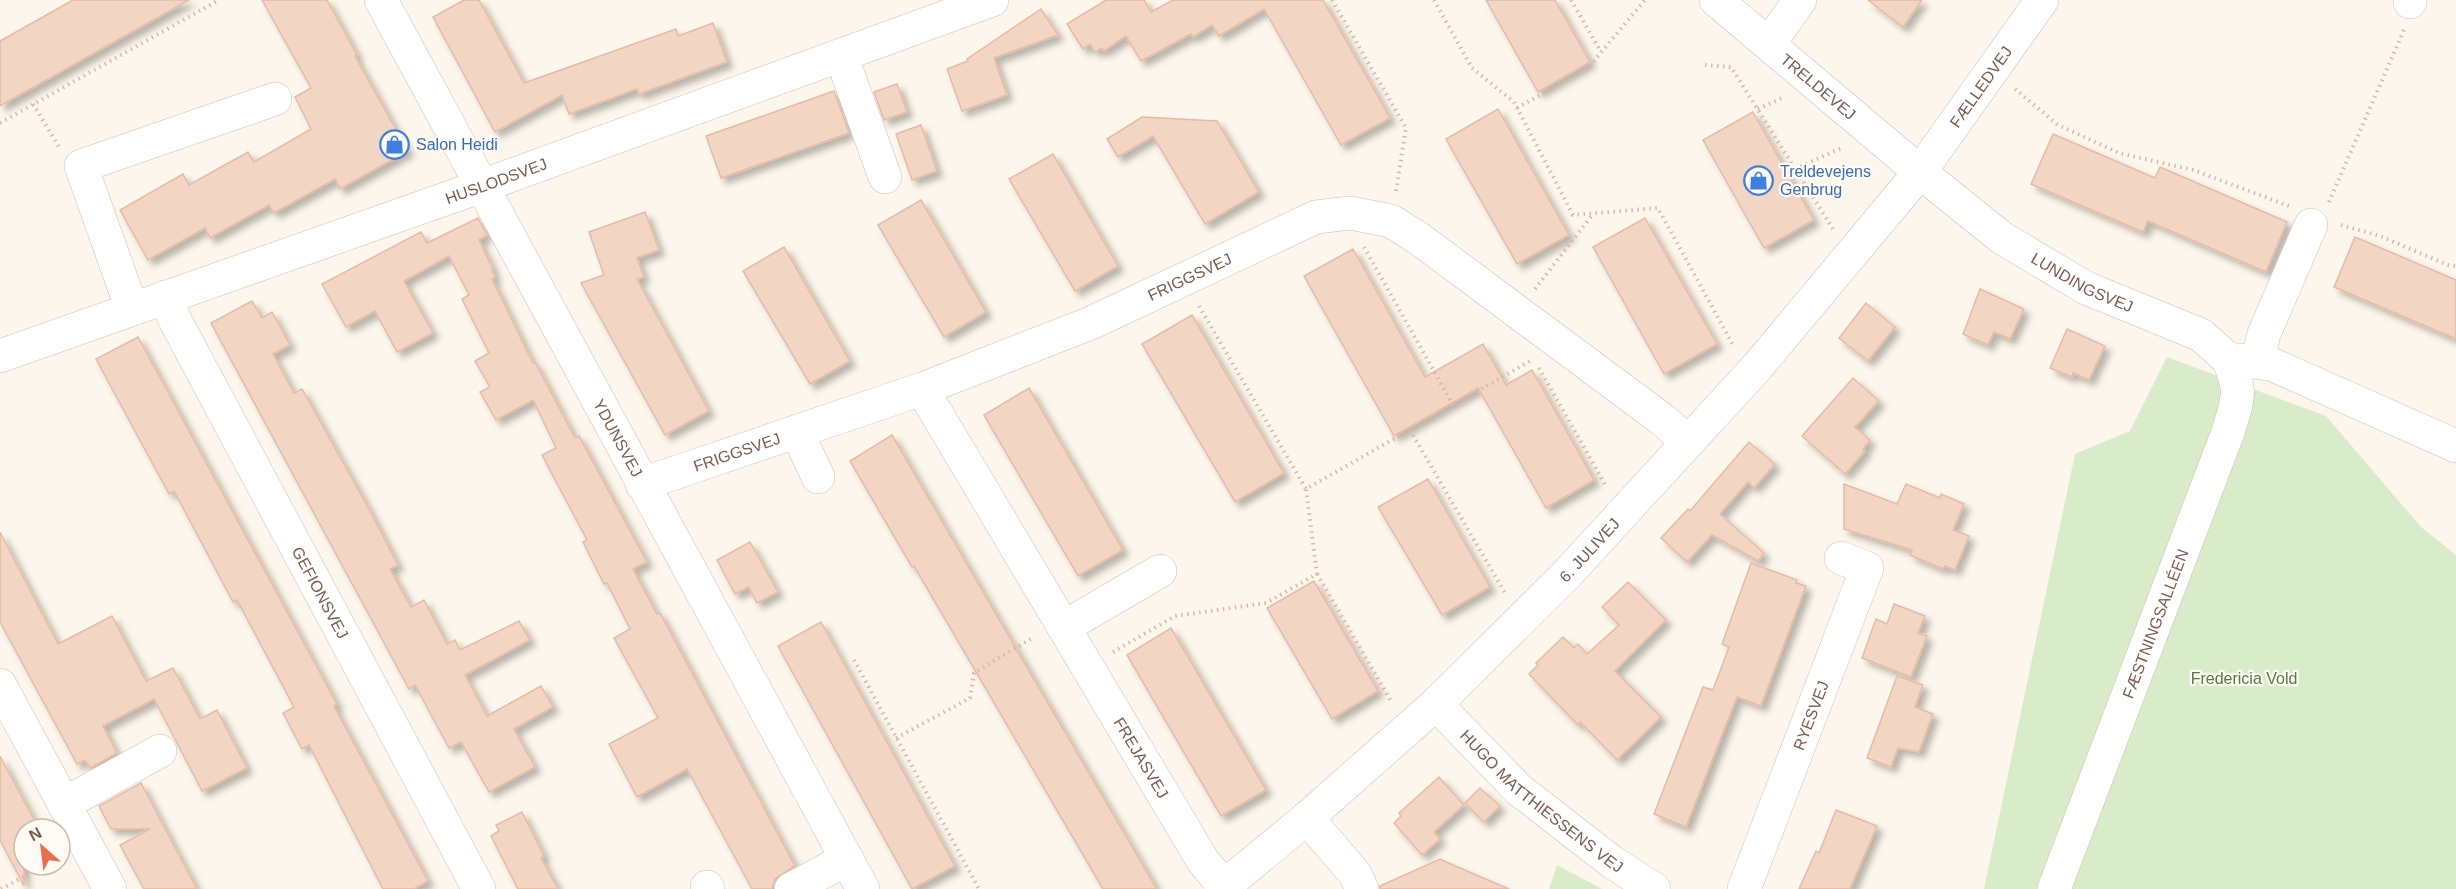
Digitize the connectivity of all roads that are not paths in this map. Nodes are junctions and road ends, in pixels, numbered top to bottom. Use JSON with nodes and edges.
{"nodes":[{"id":1,"x":381,"y":0,"type":"edge"},
{"id":2,"x":992,"y":0,"type":"edge"},
{"id":3,"x":1716,"y":0,"type":"edge"},
{"id":4,"x":1800,"y":0,"type":"edge"},
{"id":5,"x":2042,"y":0,"type":"edge"},
{"id":6,"x":1769,"y":44,"type":"junction"},
{"id":7,"x":841,"y":55,"type":"junction"},
{"id":8,"x":275,"y":99,"type":"dead end"},
{"id":9,"x":1920,"y":172,"type":"junction"},
{"id":10,"x":885,"y":177,"type":"dead end"},
{"id":11,"x":482,"y":186,"type":"junction"},
{"id":12,"x":2307,"y":217,"type":"road end"},
{"id":13,"x":165,"y":297,"type":"junction"},
{"id":14,"x":132,"y":309,"type":"junction"},
{"id":15,"x":0,"y":356,"type":"edge"},
{"id":16,"x":2243,"y":361,"type":"junction"},
{"id":17,"x":922,"y":389,"type":"junction"},
{"id":18,"x":797,"y":432,"type":"junction"},
{"id":19,"x":1688,"y":442,"type":"junction"},
{"id":20,"x":2456,"y":446,"type":"edge"},
{"id":21,"x":818,"y":477,"type":"dead end"},
{"id":22,"x":642,"y":484,"type":"junction"},
{"id":23,"x":1840,"y":558,"type":"dead end"},
{"id":24,"x":1160,"y":571,"type":"dead end"},
{"id":25,"x":1064,"y":627,"type":"junction"},
{"id":26,"x":0,"y":685,"type":"edge"},
{"id":27,"x":1436,"y":704,"type":"junction"},
{"id":28,"x":160,"y":751,"type":"dead end"},
{"id":29,"x":64,"y":804,"type":"junction"},
{"id":30,"x":1307,"y":818,"type":"junction"},
{"id":31,"x":848,"y":878,"type":"edge"},
{"id":32,"x":1222,"y":888,"type":"edge"},
{"id":33,"x":110,"y":889,"type":"edge"},
{"id":34,"x":479,"y":889,"type":"edge"},
{"id":35,"x":791,"y":889,"type":"edge"},
{"id":36,"x":1362,"y":889,"type":"edge"},
{"id":37,"x":1654,"y":889,"type":"edge"},
{"id":38,"x":1744,"y":889,"type":"edge"},
{"id":39,"x":2054,"y":889,"type":"edge"}],
"edges":[{"from":1,"to":11,"type":"street","name":"YDUNSVEJ"},
{"from":2,"to":7,"type":"street","name":"HUSLODSVEJ"},
{"from":3,"to":6,"type":"street","name":"TRELDEVEJ"},
{"from":4,"to":6,"type":"street"},
{"from":5,"to":9,"type":"street","name":"FÆLLEDVEJ"},
{"from":6,"to":9,"type":"street","name":"TRELDEVEJ"},
{"from":7,"to":10,"type":"street"},
{"from":7,"to":11,"type":"street","name":"HUSLODSVEJ"},
{"from":8,"to":14,"type":"street"},
{"from":9,"to":16,"type":"street","name":"LUNDINGSVEJ"},
{"from":9,"to":19,"type":"street","name":"6. JULIVEJ"},
{"from":11,"to":13,"type":"street","name":"HUSLODSVEJ"},
{"from":11,"to":22,"type":"street","name":"YDUNSVEJ"},
{"from":12,"to":16,"type":"street"},
{"from":13,"to":14,"type":"street","name":"HUSLODSVEJ"},
{"from":13,"to":34,"type":"street","name":"GEFIONSVEJ"},
{"from":14,"to":15,"type":"street","name":"HUSLODSVEJ"},
{"from":16,"to":20,"type":"street","name":"LUNDINGSVEJ"},
{"from":16,"to":39,"type":"street","name":"FÆSTNINGSALLÉEN"},
{"from":17,"to":18,"type":"street","name":"FRIGGSVEJ"},
{"from":17,"to":19,"type":"street","name":"FRIGGSVEJ"},
{"from":17,"to":25,"type":"street","name":"FREJASVEJ"},
{"from":18,"to":21,"type":"street"},
{"from":18,"to":22,"type":"street","name":"FRIGGSVEJ"},
{"from":19,"to":27,"type":"street","name":"6. JULIVEJ"},
{"from":22,"to":31,"type":"street","name":"YDUNSVEJ"},
{"from":23,"to":38,"type":"street","name":"RYESVEJ"},
{"from":24,"to":25,"type":"street"},
{"from":25,"to":32,"type":"street","name":"FREJASVEJ"},
{"from":26,"to":29,"type":"street"},
{"from":27,"to":30,"type":"street","name":"6. JULIVEJ"},
{"from":27,"to":37,"type":"street","name":"HUGO MATTHIESSENS VEJ"},
{"from":28,"to":29,"type":"street"},
{"from":29,"to":33,"type":"street"},
{"from":30,"to":32,"type":"street","name":"6. JULIVEJ"},
{"from":30,"to":36,"type":"street"},
{"from":31,"to":35,"type":"street"}]}
